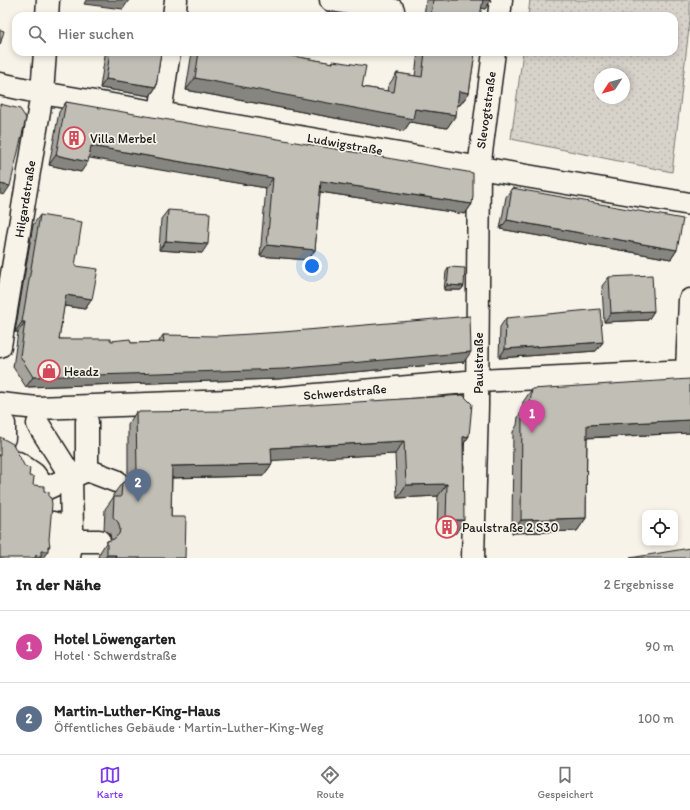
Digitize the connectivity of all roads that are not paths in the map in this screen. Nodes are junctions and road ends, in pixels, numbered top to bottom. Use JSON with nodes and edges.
{"nodes":[{"id":1,"x":48,"y":0,"type":"edge"},
{"id":2,"x":176,"y":0,"type":"edge"},
{"id":3,"x":331,"y":0,"type":"edge"},
{"id":4,"x":501,"y":0,"type":"edge"},
{"id":5,"x":393,"y":10,"type":"dead end"},
{"id":6,"x":47,"y":12,"type":"edge"},
{"id":7,"x":174,"y":12,"type":"edge"},
{"id":8,"x":500,"y":12,"type":"edge"},
{"id":9,"x":45,"y":56,"type":"edge"},
{"id":10,"x":168,"y":56,"type":"edge"},
{"id":11,"x":493,"y":56,"type":"edge"},
{"id":12,"x":0,"y":84,"type":"edge"},
{"id":13,"x":42,"y":93,"type":"junction"},
{"id":14,"x":160,"y":112,"type":"junction"},
{"id":15,"x":479,"y":168,"type":"junction"},
{"id":16,"x":690,"y":204,"type":"edge"},
{"id":17,"x":690,"y":300,"type":"edge"},
{"id":18,"x":0,"y":346,"type":"edge"},
{"id":19,"x":688,"y":371,"type":"edge"},
{"id":20,"x":478,"y":381,"type":"junction"},
{"id":21,"x":87,"y":422,"type":"dead end"},
{"id":22,"x":38,"y":424,"type":"dead end"},
{"id":23,"x":6,"y":442,"type":"edge"},
{"id":24,"x":79,"y":473,"type":"junction"},
{"id":25,"x":116,"y":481,"type":"dead end"},
{"id":26,"x":45,"y":488,"type":"junction"},
{"id":27,"x":58,"y":540,"type":"edge"},
{"id":28,"x":99,"y":541,"type":"dead end"},
{"id":29,"x":473,"y":558,"type":"edge"}],
"edges":[{"from":1,"to":6,"type":"street"},
{"from":2,"to":7,"type":"street"},
{"from":3,"to":5,"type":"street"},
{"from":4,"to":8,"type":"street"},
{"from":9,"to":13,"type":"street","name":"Hilgardstraße"},
{"from":10,"to":14,"type":"street"},
{"from":11,"to":15,"type":"street","name":"Slevogtstraße"},
{"from":12,"to":13,"type":"street","name":"Ludwigstraße"},
{"from":13,"to":14,"type":"street","name":"Ludwigstraße"},
{"from":13,"to":18,"type":"street","name":"Hilgardstraße"},
{"from":14,"to":15,"type":"street","name":"Ludwigstraße"},
{"from":15,"to":16,"type":"street","name":"Ludwigstraße"},
{"from":15,"to":20,"type":"street","name":"Paulstraße"},
{"from":17,"to":19,"type":"street"},
{"from":19,"to":20,"type":"street","name":"Schwerdstraße"},
{"from":20,"to":23,"type":"street","name":"Schwerdstraße"},
{"from":20,"to":29,"type":"street","name":"Paulstraße"},
{"from":21,"to":24,"type":"street"},
{"from":22,"to":24,"type":"street"},
{"from":23,"to":26,"type":"street"},
{"from":24,"to":25,"type":"street"},
{"from":24,"to":26,"type":"street"},
{"from":24,"to":27,"type":"street"},
{"from":26,"to":27,"type":"street"},
{"from":27,"to":28,"type":"street"}]}
